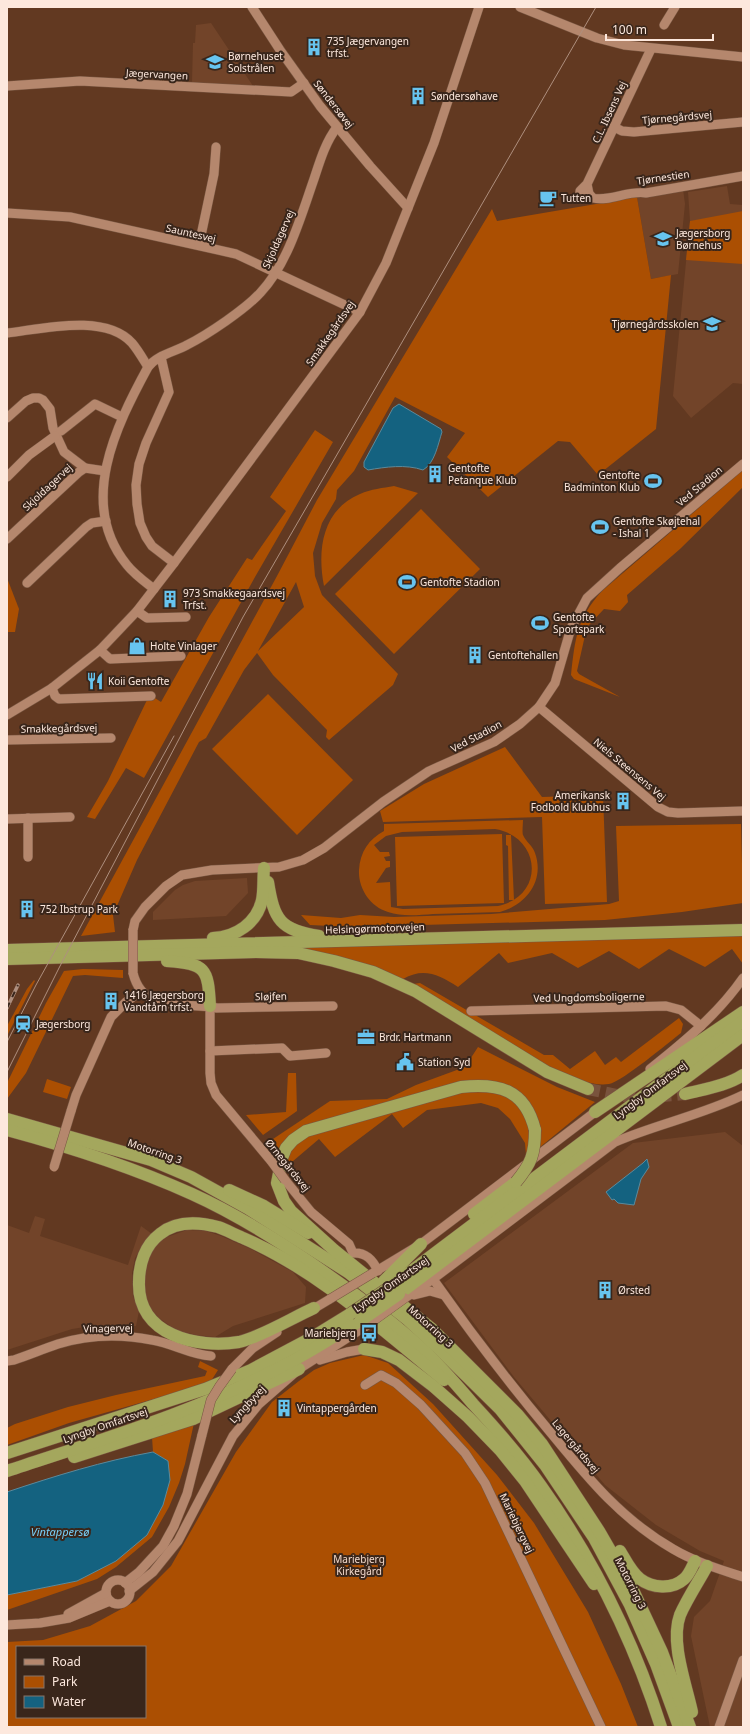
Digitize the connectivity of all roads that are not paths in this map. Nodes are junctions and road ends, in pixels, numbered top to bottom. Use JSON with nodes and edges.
{"nodes":[{"id":1,"x":252,"y":7,"type":"edge"},
{"id":2,"x":520,"y":7,"type":"edge"},
{"id":3,"x":675,"y":7,"type":"edge"},
{"id":4,"x":478,"y":10,"type":"edge"},
{"id":5,"x":664,"y":25,"type":"dead end"},
{"id":6,"x":651,"y":49,"type":"junction"},
{"id":7,"x":743,"y":57,"type":"edge"},
{"id":8,"x":304,"y":83,"type":"junction"},
{"id":9,"x":7,"y":86,"type":"edge"},
{"id":10,"x":743,"y":122,"type":"edge"},
{"id":11,"x":337,"y":127,"type":"junction"},
{"id":12,"x":614,"y":127,"type":"junction"},
{"id":13,"x":216,"y":147,"type":"dead end"},
{"id":14,"x":743,"y":176,"type":"edge"},
{"id":15,"x":586,"y":188,"type":"joint"},
{"id":16,"x":408,"y":208,"type":"junction"},
{"id":17,"x":7,"y":213,"type":"edge"},
{"id":18,"x":199,"y":245,"type":"junction"},
{"id":19,"x":276,"y":273,"type":"junction"},
{"id":20,"x":360,"y":312,"type":"junction"},
{"id":21,"x":7,"y":333,"type":"edge"},
{"id":22,"x":161,"y":357,"type":"junction"},
{"id":23,"x":148,"y":367,"type":"junction"},
{"id":24,"x":122,"y":417,"type":"junction"},
{"id":25,"x":7,"y":418,"type":"edge"},
{"id":26,"x":58,"y":433,"type":"junction"},
{"id":27,"x":743,"y":464,"type":"edge"},
{"id":28,"x":85,"y":468,"type":"junction"},
{"id":29,"x":105,"y":471,"type":"junction"},
{"id":30,"x":7,"y":477,"type":"edge"},
{"id":31,"x":106,"y":521,"type":"junction"},
{"id":32,"x":7,"y":539,"type":"edge"},
{"id":33,"x":174,"y":563,"type":"junction"},
{"id":34,"x":27,"y":583,"type":"dead end"},
{"id":35,"x":154,"y":589,"type":"junction"},
{"id":36,"x":137,"y":610,"type":"junction"},
{"id":37,"x":186,"y":617,"type":"dead end"},
{"id":38,"x":100,"y":650,"type":"junction"},
{"id":39,"x":181,"y":656,"type":"dead end"},
{"id":40,"x":52,"y":688,"type":"junction"},
{"id":41,"x":151,"y":696,"type":"dead end"},
{"id":42,"x":539,"y":707,"type":"junction"},
{"id":43,"x":7,"y":715,"type":"edge"},
{"id":44,"x":111,"y":738,"type":"dead end"},
{"id":45,"x":7,"y":740,"type":"edge"},
{"id":46,"x":743,"y":812,"type":"edge"},
{"id":47,"x":70,"y":817,"type":"dead end"},
{"id":48,"x":28,"y":818,"type":"junction"},
{"id":49,"x":7,"y":819,"type":"edge"},
{"id":50,"x":28,"y":857,"type":"dead end"},
{"id":51,"x":264,"y":868,"type":"junction"},
{"id":52,"x":743,"y":930,"type":"edge"},
{"id":53,"x":344,"y":940,"type":"junction"},
{"id":54,"x":138,"y":946,"type":"junction"},
{"id":55,"x":7,"y":950,"type":"edge"},
{"id":56,"x":98,"y":957,"type":"junction"},
{"id":57,"x":7,"y":959,"type":"edge"},
{"id":58,"x":743,"y":978,"type":"edge"},
{"id":59,"x":141,"y":991,"type":"junction"},
{"id":60,"x":210,"y":1006,"type":"junction"},
{"id":61,"x":333,"y":1006,"type":"dead end"},
{"id":62,"x":471,"y":1011,"type":"dead end"},
{"id":63,"x":743,"y":1012,"type":"edge"},
{"id":64,"x":743,"y":1021,"type":"edge"},
{"id":65,"x":702,"y":1026,"type":"junction"},
{"id":66,"x":743,"y":1035,"type":"edge"},
{"id":67,"x":210,"y":1051,"type":"junction"},
{"id":68,"x":326,"y":1053,"type":"dead end"},
{"id":69,"x":709,"y":1060,"type":"junction"},
{"id":70,"x":743,"y":1075,"type":"edge"},
{"id":71,"x":588,"y":1089,"type":"tunnel mouth"},
{"id":72,"x":685,"y":1094,"type":"tunnel mouth"},
{"id":73,"x":743,"y":1094,"type":"edge"},
{"id":74,"x":595,"y":1112,"type":"junction"},
{"id":75,"x":7,"y":1119,"type":"edge"},
{"id":76,"x":7,"y":1130,"type":"edge"},
{"id":77,"x":615,"y":1142,"type":"junction"},
{"id":78,"x":54,"y":1167,"type":"dead end"},
{"id":79,"x":192,"y":1177,"type":"junction"},
{"id":80,"x":421,"y":1244,"type":"junction"},
{"id":81,"x":334,"y":1250,"type":"junction"},
{"id":82,"x":376,"y":1272,"type":"junction"},
{"id":83,"x":433,"y":1279,"type":"junction"},
{"id":84,"x":395,"y":1290,"type":"junction"},
{"id":85,"x":444,"y":1295,"type":"junction"},
{"id":86,"x":314,"y":1308,"type":"junction"},
{"id":87,"x":355,"y":1317,"type":"junction"},
{"id":88,"x":364,"y":1349,"type":"joint"},
{"id":89,"x":211,"y":1356,"type":"dead end"},
{"id":90,"x":7,"y":1361,"type":"edge"},
{"id":91,"x":304,"y":1366,"type":"junction"},
{"id":92,"x":365,"y":1385,"type":"dead end"},
{"id":93,"x":472,"y":1403,"type":"junction"},
{"id":94,"x":542,"y":1444,"type":"junction"},
{"id":95,"x":7,"y":1453,"type":"edge"},
{"id":96,"x":7,"y":1472,"type":"edge"},
{"id":97,"x":695,"y":1561,"type":"junction"},
{"id":98,"x":707,"y":1566,"type":"junction"},
{"id":99,"x":743,"y":1577,"type":"edge"},
{"id":100,"x":127,"y":1587,"type":"junction"},
{"id":101,"x":108,"y":1597,"type":"junction"},
{"id":102,"x":610,"y":1602,"type":"junction"},
{"id":103,"x":7,"y":1625,"type":"edge"},
{"id":104,"x":743,"y":1660,"type":"edge"},
{"id":105,"x":601,"y":1727,"type":"edge"},
{"id":106,"x":660,"y":1727,"type":"edge"},
{"id":107,"x":679,"y":1727,"type":"edge"},
{"id":108,"x":690,"y":1727,"type":"edge"},
{"id":109,"x":696,"y":1727,"type":"edge"},
{"id":110,"x":719,"y":1727,"type":"edge"}],
"edges":[{"from":1,"to":8,"type":"street","name":"Søndersøvej"},
{"from":2,"to":6,"type":"street"},
{"from":3,"to":5,"type":"street"},
{"from":4,"to":16,"type":"street","name":"Smakkegårdsvej"},
{"from":6,"to":7,"type":"street"},
{"from":6,"to":12,"type":"street","name":"C.L. Ibsens Vej"},
{"from":8,"to":9,"type":"street","name":"Jægervangen"},
{"from":8,"to":11,"type":"street","name":"Søndersøvej"},
{"from":10,"to":12,"type":"street","name":"Tjørnegårdsvej"},
{"from":11,"to":16,"type":"street","name":"Søndersøvej"},
{"from":11,"to":19,"type":"street","name":"Skjoldagervej"},
{"from":12,"to":15,"type":"street","name":"C.L. Ibsens Vej"},
{"from":13,"to":18,"type":"street"},
{"from":14,"to":15,"type":"street","name":"Tjørnestien"},
{"from":16,"to":20,"type":"street","name":"Smakkegårdsvej"},
{"from":17,"to":18,"type":"street","name":"Sauntesvej"},
{"from":18,"to":19,"type":"street","name":"Sauntesvej"},
{"from":19,"to":20,"type":"street","name":"Sauntesvej"},
{"from":19,"to":22,"type":"street","name":"Skjoldagervej"},
{"from":20,"to":33,"type":"street","name":"Smakkegårdsvej"},
{"from":21,"to":23,"type":"street"},
{"from":22,"to":23,"type":"street","name":"Skjoldagervej"},
{"from":22,"to":33,"type":"street"},
{"from":23,"to":24,"type":"street","name":"Skjoldagervej"},
{"from":24,"to":26,"type":"street"},
{"from":24,"to":29,"type":"street","name":"Skjoldagervej"},
{"from":25,"to":26,"type":"street","name":"Skjoldagervej"},
{"from":26,"to":28,"type":"street","name":"Skjoldagervej"},
{"from":26,"to":30,"type":"street"},
{"from":27,"to":42,"type":"street","name":"Ved Stadion"},
{"from":28,"to":29,"type":"street","name":"Skjoldagervej"},
{"from":28,"to":32,"type":"street","name":"Skjoldagervej"},
{"from":29,"to":31,"type":"street","name":"Skjoldagervej"},
{"from":31,"to":34,"type":"street"},
{"from":31,"to":35,"type":"street","name":"Skjoldagervej"},
{"from":33,"to":35,"type":"street","name":"Smakkegårdsvej"},
{"from":35,"to":36,"type":"street","name":"Smakkegårdsvej"},
{"from":36,"to":37,"type":"street"},
{"from":36,"to":38,"type":"street","name":"Smakkegårdsvej"},
{"from":38,"to":39,"type":"street"},
{"from":38,"to":40,"type":"street","name":"Smakkegårdsvej"},
{"from":40,"to":41,"type":"street"},
{"from":40,"to":43,"type":"street","name":"Smakkegårdsvej"},
{"from":42,"to":46,"type":"street","name":"Niels Steensens Vej"},
{"from":42,"to":51,"type":"street","name":"Ved Stadion"},
{"from":44,"to":45,"type":"street","name":"Smakkegårdsvej"},
{"from":47,"to":48,"type":"street"},
{"from":48,"to":49,"type":"street"},
{"from":48,"to":50,"type":"street"},
{"from":51,"to":53,"type":"highway"},
{"from":51,"to":54,"type":"highway"},
{"from":51,"to":59,"type":"street","bridge":true},
{"from":52,"to":53,"type":"highway","name":"Helsingørmotorvejen"},
{"from":53,"to":54,"type":"highway","name":"Helsingørmotorvejen"},
{"from":54,"to":55,"type":"highway","name":"Helsingørmotorvejen"},
{"from":56,"to":57,"type":"highway"},
{"from":56,"to":60,"type":"highway"},
{"from":56,"to":71,"type":"highway"},
{"from":58,"to":65,"type":"street"},
{"from":59,"to":60,"type":"street"},
{"from":59,"to":78,"type":"street","bridge":true},
{"from":60,"to":61,"type":"street","name":"Sløjfen"},
{"from":60,"to":67,"type":"street","name":"Ørnegårdsvej"},
{"from":62,"to":65,"type":"street","name":"Ved Ungdomsboligerne"},
{"from":63,"to":74,"type":"highway"},
{"from":64,"to":84,"type":"highway","name":"Lyngby Omfartsvej"},
{"from":65,"to":74,"type":"street"},
{"from":66,"to":69,"type":"highway","name":"Lyngby Omfartsvej"},
{"from":67,"to":68,"type":"street"},
{"from":67,"to":82,"type":"street","name":"Ørnegårdsvej","bridge":true},
{"from":69,"to":77,"type":"highway"},
{"from":69,"to":84,"type":"highway","name":"Lyngby Omfartsvej"},
{"from":70,"to":72,"type":"highway"},
{"from":73,"to":77,"type":"street","name":"Lyngbyvej"},
{"from":74,"to":80,"type":"street"},
{"from":75,"to":79,"type":"highway","name":"Motorring 3"},
{"from":76,"to":93,"type":"highway"},
{"from":77,"to":83,"type":"street","name":"Lyngbyvej"},
{"from":79,"to":81,"type":"highway"},
{"from":79,"to":107,"type":"highway","name":"Motorring 3"},
{"from":80,"to":82,"type":"street"},
{"from":80,"to":84,"type":"highway"},
{"from":81,"to":84,"type":"highway","bridge":true},
{"from":81,"to":94,"type":"highway"},
{"from":82,"to":86,"type":"street","bridge":true},
{"from":83,"to":84,"type":"street","name":"Lyngbyvej"},
{"from":83,"to":85,"type":"street","name":"Lagergårdsvej"},
{"from":84,"to":85,"type":"street"},
{"from":84,"to":87,"type":"highway","name":"Lyngby Omfartsvej","bridge":true},
{"from":84,"to":87,"type":"street","name":"Lyngbyvej","bridge":true},
{"from":85,"to":97,"type":"street","name":"Lagergårdsvej"},
{"from":86,"to":93,"type":"highway"},
{"from":86,"to":100,"type":"street","bridge":true},
{"from":87,"to":91,"type":"street","name":"Lyngbyvej"},
{"from":87,"to":95,"type":"highway","name":"Lyngby Omfartsvej"},
{"from":87,"to":96,"type":"highway","name":"Lyngby Omfartsvej"},
{"from":88,"to":91,"type":"street"},
{"from":88,"to":102,"type":"highway"},
{"from":89,"to":90,"type":"street","name":"Vinagervej"},
{"from":91,"to":96,"type":"highway"},
{"from":91,"to":100,"type":"street","name":"Lyngbyvej"},
{"from":92,"to":105,"type":"street","name":"Mariebjergvej"},
{"from":93,"to":102,"type":"highway"},
{"from":94,"to":97,"type":"highway"},
{"from":94,"to":108,"type":"highway"},
{"from":97,"to":98,"type":"street","name":"Lagergårdsvej"},
{"from":98,"to":99,"type":"street","name":"Lagergårdsvej"},
{"from":98,"to":109,"type":"highway"},
{"from":100,"to":101,"type":"street"},
{"from":100,"to":101,"type":"street"},
{"from":101,"to":103,"type":"street"},
{"from":102,"to":106,"type":"highway"},
{"from":104,"to":110,"type":"street"}]}
